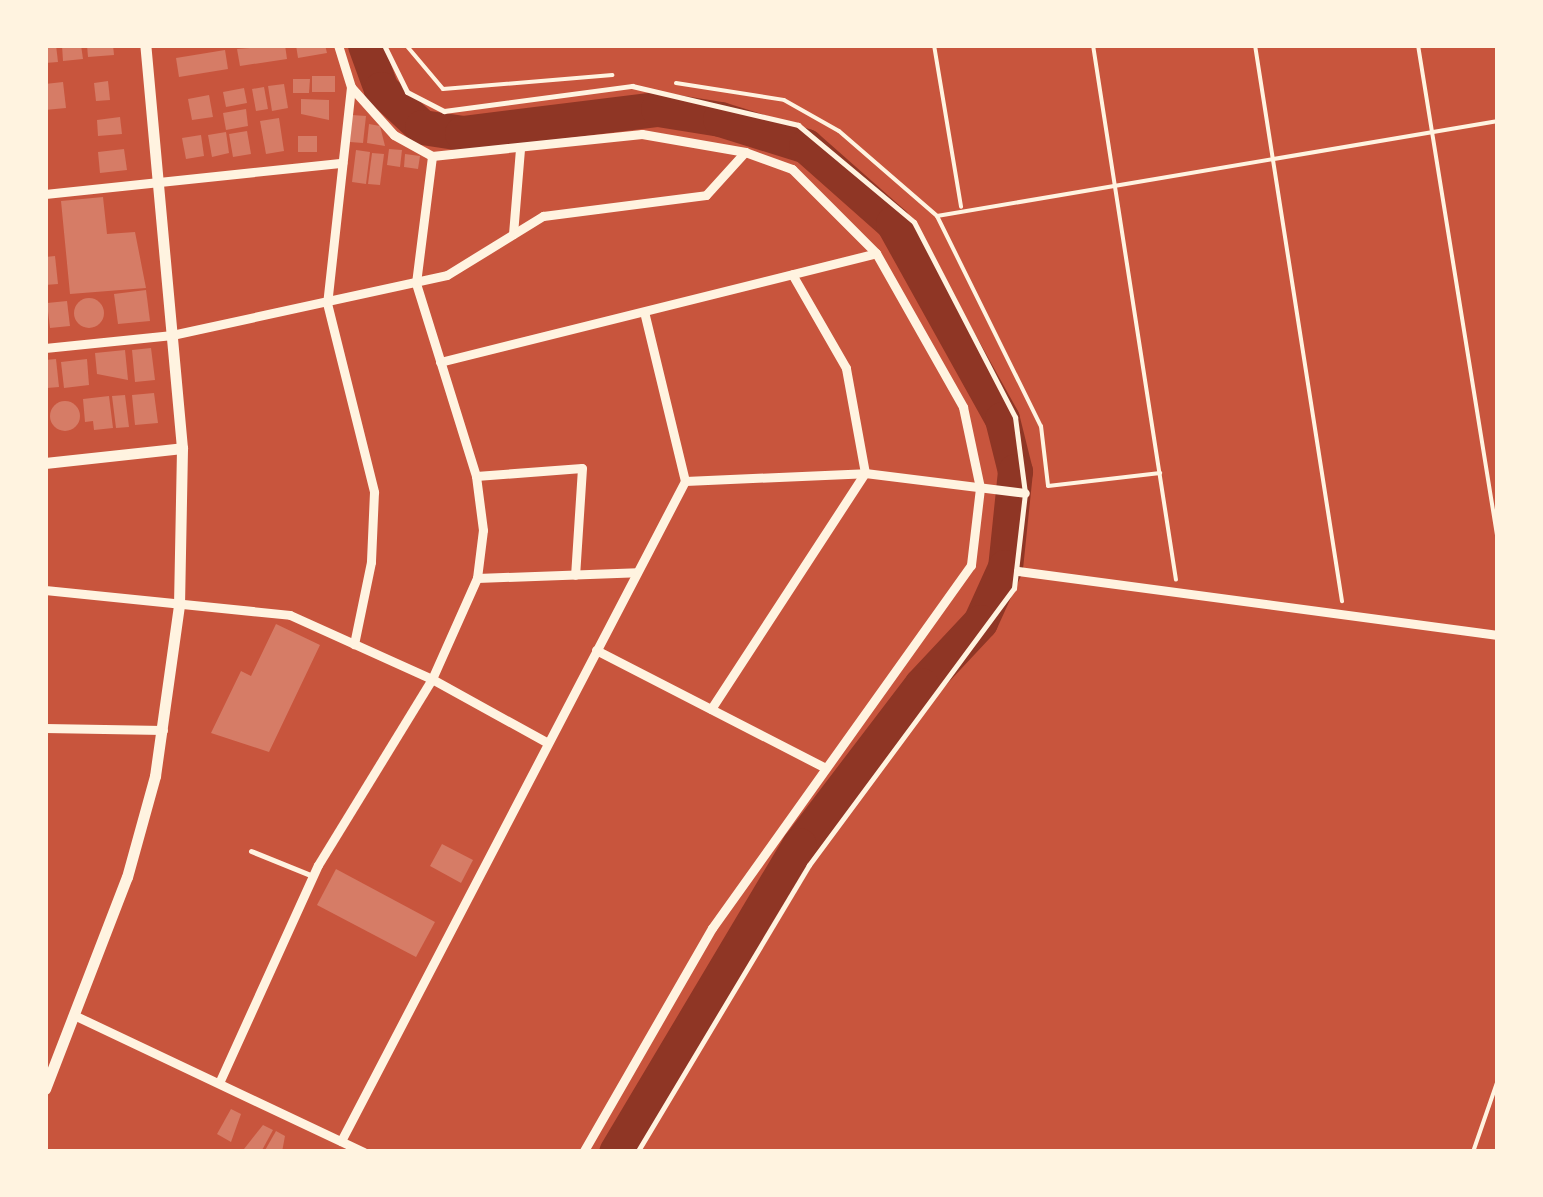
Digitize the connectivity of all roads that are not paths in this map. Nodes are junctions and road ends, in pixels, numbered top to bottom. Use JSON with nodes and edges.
{"nodes":[{"id":1,"x":144,"y":45,"type":"edge"},
{"id":2,"x":338,"y":45,"type":"edge"},
{"id":3,"x":384,"y":45,"type":"edge"},
{"id":4,"x":351,"y":87,"type":"junction"},
{"id":5,"x":520,"y":149,"type":"junction"},
{"id":6,"x":745,"y":152,"type":"junction"},
{"id":7,"x":432,"y":156,"type":"junction"},
{"id":8,"x":342,"y":163,"type":"junction"},
{"id":9,"x":158,"y":182,"type":"junction"},
{"id":10,"x":45,"y":194,"type":"edge"},
{"id":11,"x":514,"y":234,"type":"junction"},
{"id":12,"x":876,"y":253,"type":"junction"},
{"id":13,"x":792,"y":274,"type":"junction"},
{"id":14,"x":416,"y":283,"type":"junction"},
{"id":15,"x":326,"y":303,"type":"junction"},
{"id":16,"x":644,"y":312,"type":"junction"},
{"id":17,"x":172,"y":336,"type":"junction"},
{"id":18,"x":45,"y":348,"type":"edge"},
{"id":19,"x":440,"y":362,"type":"junction"},
{"id":20,"x":182,"y":448,"type":"junction"},
{"id":21,"x":45,"y":463,"type":"edge"},
{"id":22,"x":865,"y":473,"type":"junction"},
{"id":23,"x":476,"y":476,"type":"junction"},
{"id":24,"x":685,"y":481,"type":"junction"},
{"id":25,"x":980,"y":488,"type":"junction"},
{"id":26,"x":1025,"y":493,"type":"junction"},
{"id":27,"x":1018,"y":571,"type":"junction"},
{"id":28,"x":637,"y":572,"type":"junction"},
{"id":29,"x":575,"y":574,"type":"junction"},
{"id":30,"x":477,"y":578,"type":"junction"},
{"id":31,"x":45,"y":590,"type":"edge"},
{"id":32,"x":179,"y":606,"type":"junction"},
{"id":33,"x":1498,"y":635,"type":"edge"},
{"id":34,"x":354,"y":644,"type":"junction"},
{"id":35,"x":596,"y":650,"type":"junction"},
{"id":36,"x":432,"y":679,"type":"junction"},
{"id":37,"x":711,"y":709,"type":"junction"},
{"id":38,"x":45,"y":728,"type":"edge"},
{"id":39,"x":163,"y":730,"type":"junction"},
{"id":40,"x":548,"y":743,"type":"junction"},
{"id":41,"x":824,"y":767,"type":"junction"},
{"id":42,"x":251,"y":851,"type":"dead end"},
{"id":43,"x":313,"y":876,"type":"junction"},
{"id":44,"x":78,"y":1017,"type":"junction"},
{"id":45,"x":219,"y":1083,"type":"junction"},
{"id":46,"x":45,"y":1089,"type":"edge"},
{"id":47,"x":341,"y":1141,"type":"junction"},
{"id":48,"x":364,"y":1152,"type":"edge"},
{"id":49,"x":583,"y":1152,"type":"edge"},
{"id":50,"x":637,"y":1152,"type":"edge"}],
"edges":[{"from":1,"to":9,"type":"street"},
{"from":2,"to":4,"type":"street"},
{"from":3,"to":26,"type":"lane"},
{"from":4,"to":7,"type":"street"},
{"from":4,"to":8,"type":"street"},
{"from":5,"to":6,"type":"street"},
{"from":5,"to":7,"type":"street"},
{"from":5,"to":11,"type":"street"},
{"from":6,"to":11,"type":"street"},
{"from":6,"to":12,"type":"street"},
{"from":7,"to":14,"type":"street"},
{"from":8,"to":9,"type":"street"},
{"from":8,"to":15,"type":"street"},
{"from":9,"to":10,"type":"street"},
{"from":9,"to":17,"type":"street"},
{"from":11,"to":14,"type":"street"},
{"from":12,"to":13,"type":"street"},
{"from":12,"to":25,"type":"street"},
{"from":13,"to":16,"type":"street"},
{"from":13,"to":22,"type":"street"},
{"from":14,"to":15,"type":"street"},
{"from":14,"to":19,"type":"street"},
{"from":15,"to":17,"type":"street"},
{"from":15,"to":34,"type":"street"},
{"from":16,"to":19,"type":"street"},
{"from":16,"to":24,"type":"street"},
{"from":17,"to":18,"type":"street"},
{"from":17,"to":20,"type":"street"},
{"from":19,"to":23,"type":"street"},
{"from":20,"to":21,"type":"street"},
{"from":20,"to":32,"type":"street"},
{"from":22,"to":24,"type":"street"},
{"from":22,"to":25,"type":"street"},
{"from":22,"to":37,"type":"street"},
{"from":23,"to":29,"type":"street"},
{"from":23,"to":30,"type":"street"},
{"from":24,"to":28,"type":"street"},
{"from":25,"to":26,"type":"street"},
{"from":25,"to":41,"type":"street"},
{"from":26,"to":27,"type":"lane"},
{"from":27,"to":33,"type":"street"},
{"from":27,"to":50,"type":"lane"},
{"from":28,"to":29,"type":"street"},
{"from":28,"to":35,"type":"street"},
{"from":29,"to":30,"type":"street"},
{"from":30,"to":36,"type":"street"},
{"from":31,"to":32,"type":"street"},
{"from":32,"to":34,"type":"street"},
{"from":32,"to":39,"type":"street"},
{"from":34,"to":36,"type":"street"},
{"from":35,"to":37,"type":"street"},
{"from":35,"to":40,"type":"street"},
{"from":36,"to":40,"type":"street"},
{"from":36,"to":43,"type":"street"},
{"from":37,"to":41,"type":"street"},
{"from":38,"to":39,"type":"street"},
{"from":39,"to":44,"type":"street"},
{"from":40,"to":47,"type":"street"},
{"from":41,"to":49,"type":"street"},
{"from":42,"to":43,"type":"lane"},
{"from":43,"to":45,"type":"street"},
{"from":44,"to":45,"type":"street"},
{"from":44,"to":46,"type":"street"},
{"from":45,"to":47,"type":"street"},
{"from":47,"to":48,"type":"street"}]}
